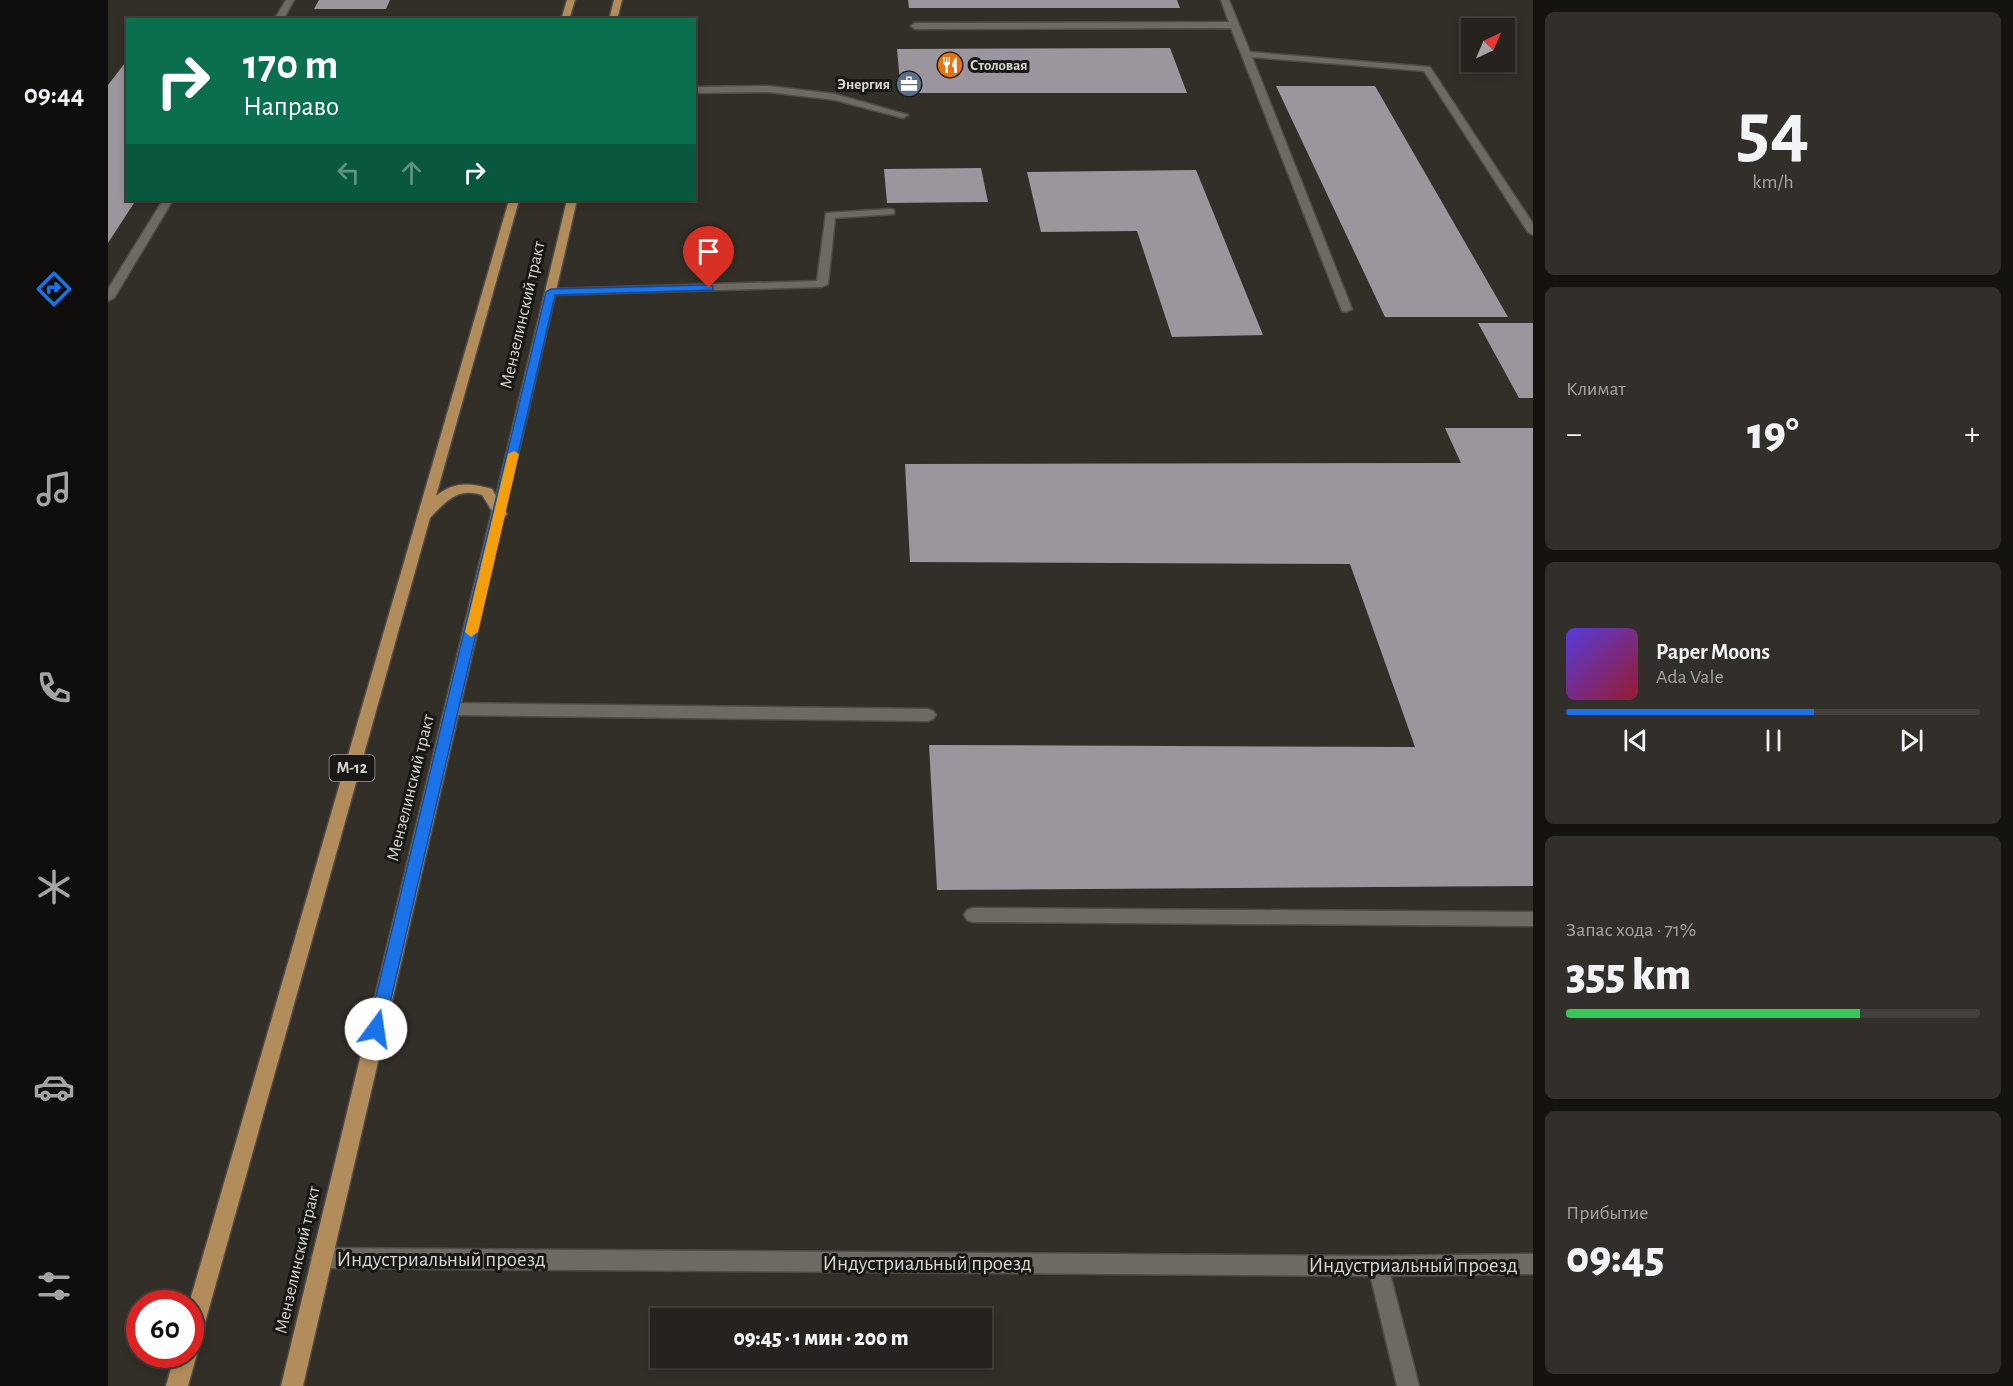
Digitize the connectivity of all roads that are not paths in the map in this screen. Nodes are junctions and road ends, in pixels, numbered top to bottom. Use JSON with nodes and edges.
{"nodes":[{"id":1,"x":290,"y":0,"type":"edge"},
{"id":2,"x":571,"y":0,"type":"edge"},
{"id":3,"x":618,"y":0,"type":"edge"},
{"id":4,"x":1225,"y":0,"type":"edge"},
{"id":5,"x":279,"y":18,"type":"edge"},
{"id":6,"x":566,"y":18,"type":"edge"},
{"id":7,"x":614,"y":18,"type":"edge"},
{"id":8,"x":1234,"y":25,"type":"junction"},
{"id":9,"x":915,"y":26,"type":"dead end"},
{"id":10,"x":1246,"y":54,"type":"junction"},
{"id":11,"x":696,"y":90,"type":"edge"},
{"id":12,"x":903,"y":115,"type":"dead end"},
{"id":13,"x":167,"y":201,"type":"edge"},
{"id":14,"x":514,"y":201,"type":"edge"},
{"id":15,"x":572,"y":201,"type":"edge"},
{"id":16,"x":890,"y":212,"type":"dead end"},
{"id":17,"x":1533,"y":232,"type":"edge"},
{"id":18,"x":551,"y":292,"type":"junction"},
{"id":19,"x":108,"y":298,"type":"edge"},
{"id":20,"x":1346,"y":309,"type":"dead end"},
{"id":21,"x":500,"y":513,"type":"junction"},
{"id":22,"x":423,"y":516,"type":"junction"},
{"id":23,"x":453,"y":709,"type":"junction"},
{"id":24,"x":928,"y":715,"type":"dead end"},
{"id":25,"x":973,"y":915,"type":"dead end"},
{"id":26,"x":1533,"y":919,"type":"edge"},
{"id":27,"x":321,"y":1258,"type":"junction"},
{"id":28,"x":1533,"y":1264,"type":"edge"},
{"id":29,"x":1378,"y":1266,"type":"junction"},
{"id":30,"x":203,"y":1290,"type":"edge"},
{"id":31,"x":182,"y":1368,"type":"edge"},
{"id":32,"x":177,"y":1386,"type":"edge"},
{"id":33,"x":292,"y":1386,"type":"edge"},
{"id":34,"x":1408,"y":1386,"type":"edge"}],
"edges":[{"from":1,"to":5,"type":"street"},
{"from":2,"to":6,"type":"main road"},
{"from":3,"to":7,"type":"main road"},
{"from":4,"to":8,"type":"street"},
{"from":8,"to":9,"type":"street"},
{"from":8,"to":10,"type":"street"},
{"from":10,"to":17,"type":"street"},
{"from":10,"to":20,"type":"street"},
{"from":11,"to":12,"type":"street"},
{"from":13,"to":19,"type":"street"},
{"from":14,"to":22,"type":"main road","name":"Мензелинский тракт","number":"М-12"},
{"from":15,"to":18,"type":"main road","name":"Мензелинский тракт"},
{"from":16,"to":18,"type":"street"},
{"from":18,"to":21,"type":"main road","name":"Мензелинский тракт"},
{"from":21,"to":22,"type":"main road"},
{"from":21,"to":23,"type":"main road","name":"Мензелинский тракт"},
{"from":22,"to":30,"type":"main road","name":"Мензелинский тракт","number":"М-12"},
{"from":23,"to":24,"type":"street"},
{"from":23,"to":27,"type":"main road","name":"Мензелинский тракт"},
{"from":25,"to":26,"type":"street"},
{"from":27,"to":29,"type":"street","name":"Индустриальный проезд"},
{"from":27,"to":33,"type":"main road","name":"Мензелинский тракт"},
{"from":28,"to":29,"type":"street","name":"Индустриальный проезд"},
{"from":29,"to":34,"type":"street"},
{"from":31,"to":32,"type":"main road"}]}
